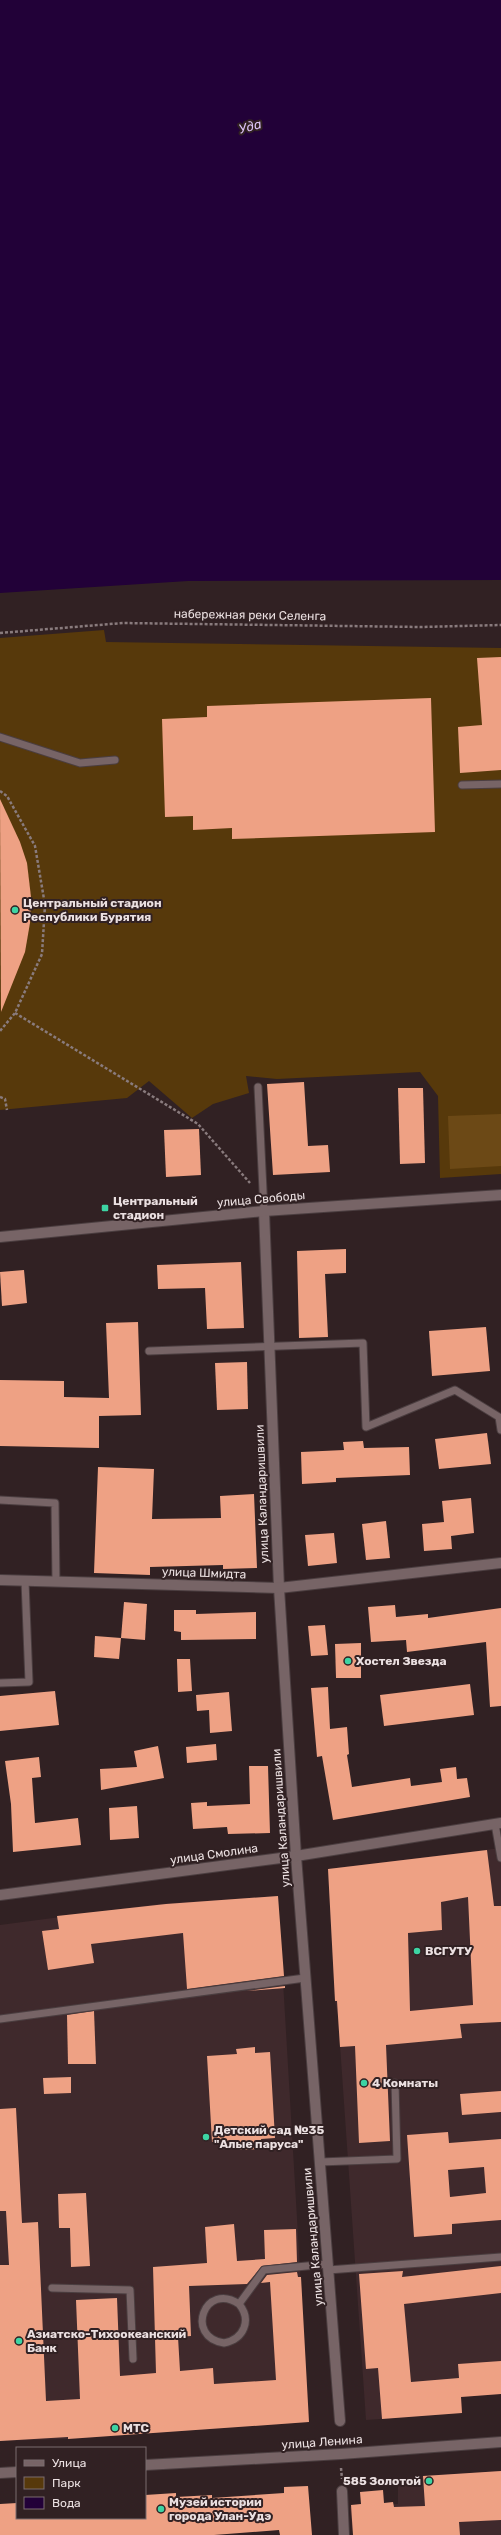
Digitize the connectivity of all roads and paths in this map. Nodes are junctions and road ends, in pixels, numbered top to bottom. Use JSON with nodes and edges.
{"nodes":[{"id":1,"x":501,"y":626,"type":"edge"},
{"id":2,"x":0,"y":633,"type":"edge"},
{"id":3,"x":0,"y":737,"type":"edge"},
{"id":4,"x":115,"y":760,"type":"dead end"},
{"id":5,"x":501,"y":784,"type":"edge"},
{"id":6,"x":462,"y":785,"type":"dead end"},
{"id":7,"x":0,"y":791,"type":"edge"},
{"id":8,"x":15,"y":1012,"type":"junction"},
{"id":9,"x":0,"y":1031,"type":"edge"},
{"id":10,"x":258,"y":1087,"type":"dead end"},
{"id":11,"x":0,"y":1098,"type":"edge"},
{"id":12,"x":7,"y":1110,"type":"dead end"},
{"id":13,"x":501,"y":1194,"type":"edge"},
{"id":14,"x":264,"y":1200,"type":"junction"},
{"id":15,"x":264,"y":1211,"type":"junction"},
{"id":16,"x":0,"y":1237,"type":"edge"},
{"id":17,"x":269,"y":1346,"type":"junction"},
{"id":18,"x":149,"y":1351,"type":"dead end"},
{"id":19,"x":501,"y":1430,"type":"edge"},
{"id":20,"x":0,"y":1500,"type":"edge"},
{"id":21,"x":501,"y":1563,"type":"edge"},
{"id":22,"x":0,"y":1580,"type":"edge"},
{"id":23,"x":25,"y":1581,"type":"junction"},
{"id":24,"x":56,"y":1582,"type":"junction"},
{"id":25,"x":279,"y":1588,"type":"junction"},
{"id":26,"x":0,"y":1682,"type":"edge"},
{"id":27,"x":498,"y":1824,"type":"edge"},
{"id":28,"x":296,"y":1856,"type":"junction"},
{"id":29,"x":501,"y":1858,"type":"edge"},
{"id":30,"x":0,"y":1895,"type":"edge"},
{"id":31,"x":305,"y":1978,"type":"junction"},
{"id":32,"x":0,"y":2019,"type":"edge"},
{"id":33,"x":395,"y":2083,"type":"dead end"},
{"id":34,"x":320,"y":2162,"type":"junction"},
{"id":35,"x":501,"y":2257,"type":"edge"},
{"id":36,"x":328,"y":2267,"type":"junction"},
{"id":37,"x":52,"y":2288,"type":"dead end"},
{"id":38,"x":239,"y":2304,"type":"junction"},
{"id":39,"x":133,"y":2359,"type":"dead end"},
{"id":40,"x":340,"y":2421,"type":"dead end"},
{"id":41,"x":501,"y":2442,"type":"edge"},
{"id":42,"x":146,"y":2465,"type":"edge"},
{"id":43,"x":16,"y":2472,"type":"edge"},
{"id":44,"x":0,"y":2473,"type":"edge"},
{"id":45,"x":342,"y":2491,"type":"dead end"},
{"id":46,"x":344,"y":2535,"type":"edge"}],
"edges":[{"from":1,"to":2,"type":"path","name":"набережная реки Селенга"},
{"from":3,"to":4,"type":"lane"},
{"from":5,"to":6,"type":"lane"},
{"from":7,"to":8,"type":"path"},
{"from":8,"to":9,"type":"path"},
{"from":8,"to":14,"type":"path"},
{"from":10,"to":14,"type":"lane"},
{"from":11,"to":12,"type":"path"},
{"from":13,"to":15,"type":"street","name":"улица Свободы"},
{"from":14,"to":15,"type":"lane"},
{"from":15,"to":16,"type":"street","name":"улица Свободы"},
{"from":15,"to":17,"type":"street","name":"улица Каландаришвили"},
{"from":17,"to":18,"type":"lane"},
{"from":17,"to":19,"type":"lane"},
{"from":17,"to":25,"type":"street","name":"улица Каландаришвили"},
{"from":20,"to":24,"type":"lane"},
{"from":21,"to":25,"type":"street","name":"улица Шмидта"},
{"from":22,"to":23,"type":"street","name":"улица Шмидта"},
{"from":23,"to":24,"type":"street","name":"улица Шмидта"},
{"from":23,"to":26,"type":"lane"},
{"from":24,"to":25,"type":"street","name":"улица Шмидта"},
{"from":25,"to":28,"type":"street","name":"улица Каландаришвили"},
{"from":27,"to":28,"type":"street","name":"улица Смолина"},
{"from":27,"to":29,"type":"lane"},
{"from":28,"to":30,"type":"street","name":"улица Смолина"},
{"from":28,"to":31,"type":"street","name":"улица Каландаришвили"},
{"from":31,"to":32,"type":"lane"},
{"from":31,"to":34,"type":"street","name":"улица Каландаришвили"},
{"from":33,"to":34,"type":"lane"},
{"from":34,"to":36,"type":"street","name":"улица Каландаришвили"},
{"from":35,"to":36,"type":"lane"},
{"from":36,"to":38,"type":"lane"},
{"from":36,"to":40,"type":"street","name":"улица Каландаришвили"},
{"from":37,"to":39,"type":"lane"},
{"from":38,"to":38,"type":"lane"},
{"from":41,"to":42,"type":"street","name":"улица Ленина"},
{"from":43,"to":44,"type":"street"},
{"from":45,"to":46,"type":"street"}]}
